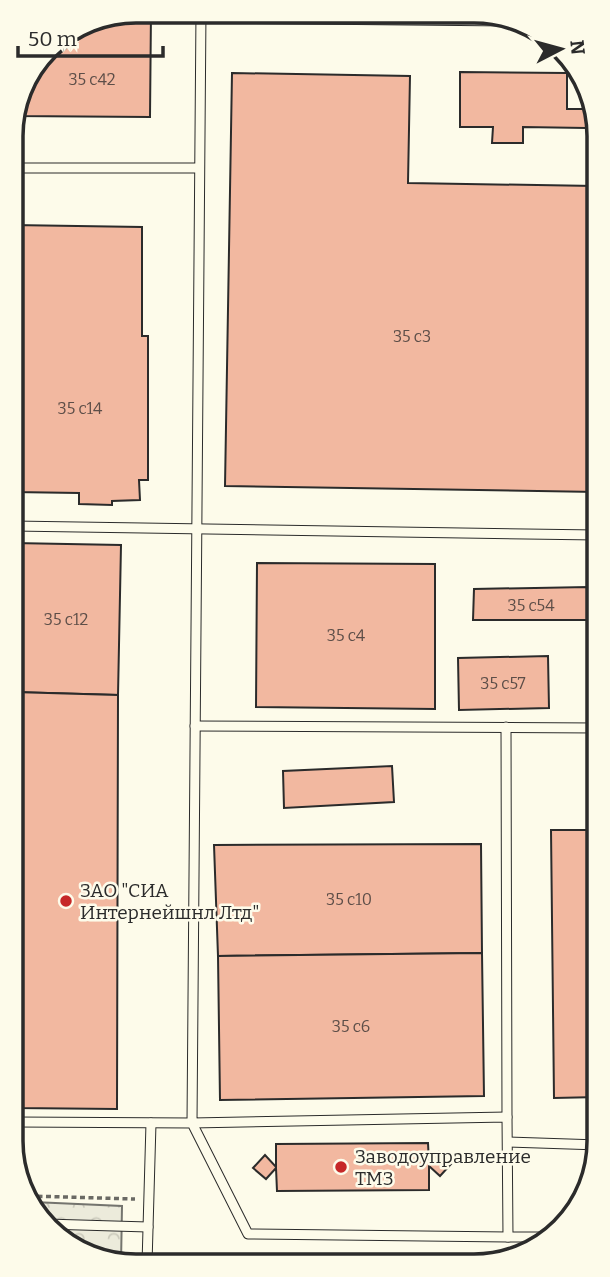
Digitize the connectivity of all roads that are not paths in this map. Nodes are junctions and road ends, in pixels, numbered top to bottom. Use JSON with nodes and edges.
{"nodes":[{"id":1,"x":201,"y":23,"type":"edge"},
{"id":2,"x":199,"y":167,"type":"junction"},
{"id":3,"x":23,"y":168,"type":"edge"},
{"id":4,"x":23,"y":526,"type":"edge"},
{"id":5,"x":198,"y":530,"type":"junction"},
{"id":6,"x":587,"y":535,"type":"edge"},
{"id":7,"x":195,"y":726,"type":"junction"},
{"id":8,"x":506,"y":727,"type":"junction"},
{"id":9,"x":587,"y":728,"type":"edge"},
{"id":10,"x":508,"y":1117,"type":"junction"},
{"id":11,"x":23,"y":1122,"type":"edge"},
{"id":12,"x":152,"y":1123,"type":"junction"},
{"id":13,"x":192,"y":1123,"type":"junction"},
{"id":14,"x":508,"y":1142,"type":"junction"},
{"id":15,"x":587,"y":1144,"type":"edge"},
{"id":16,"x":59,"y":1224,"type":"edge"},
{"id":17,"x":148,"y":1227,"type":"junction"},
{"id":18,"x":508,"y":1237,"type":"junction"},
{"id":19,"x":534,"y":1237,"type":"edge"},
{"id":20,"x":147,"y":1254,"type":"edge"}],
"edges":[{"from":1,"to":2,"type":"lane"},
{"from":2,"to":3,"type":"lane"},
{"from":2,"to":5,"type":"lane"},
{"from":4,"to":5,"type":"lane"},
{"from":5,"to":6,"type":"lane"},
{"from":5,"to":7,"type":"lane"},
{"from":7,"to":8,"type":"lane"},
{"from":7,"to":13,"type":"lane"},
{"from":8,"to":9,"type":"lane"},
{"from":8,"to":10,"type":"lane"},
{"from":10,"to":13,"type":"lane"},
{"from":10,"to":14,"type":"lane"},
{"from":11,"to":12,"type":"lane"},
{"from":12,"to":13,"type":"lane"},
{"from":12,"to":17,"type":"lane"},
{"from":13,"to":18,"type":"lane"},
{"from":14,"to":15,"type":"lane"},
{"from":14,"to":18,"type":"lane"},
{"from":16,"to":17,"type":"lane"},
{"from":17,"to":20,"type":"lane"},
{"from":18,"to":19,"type":"lane"}]}
